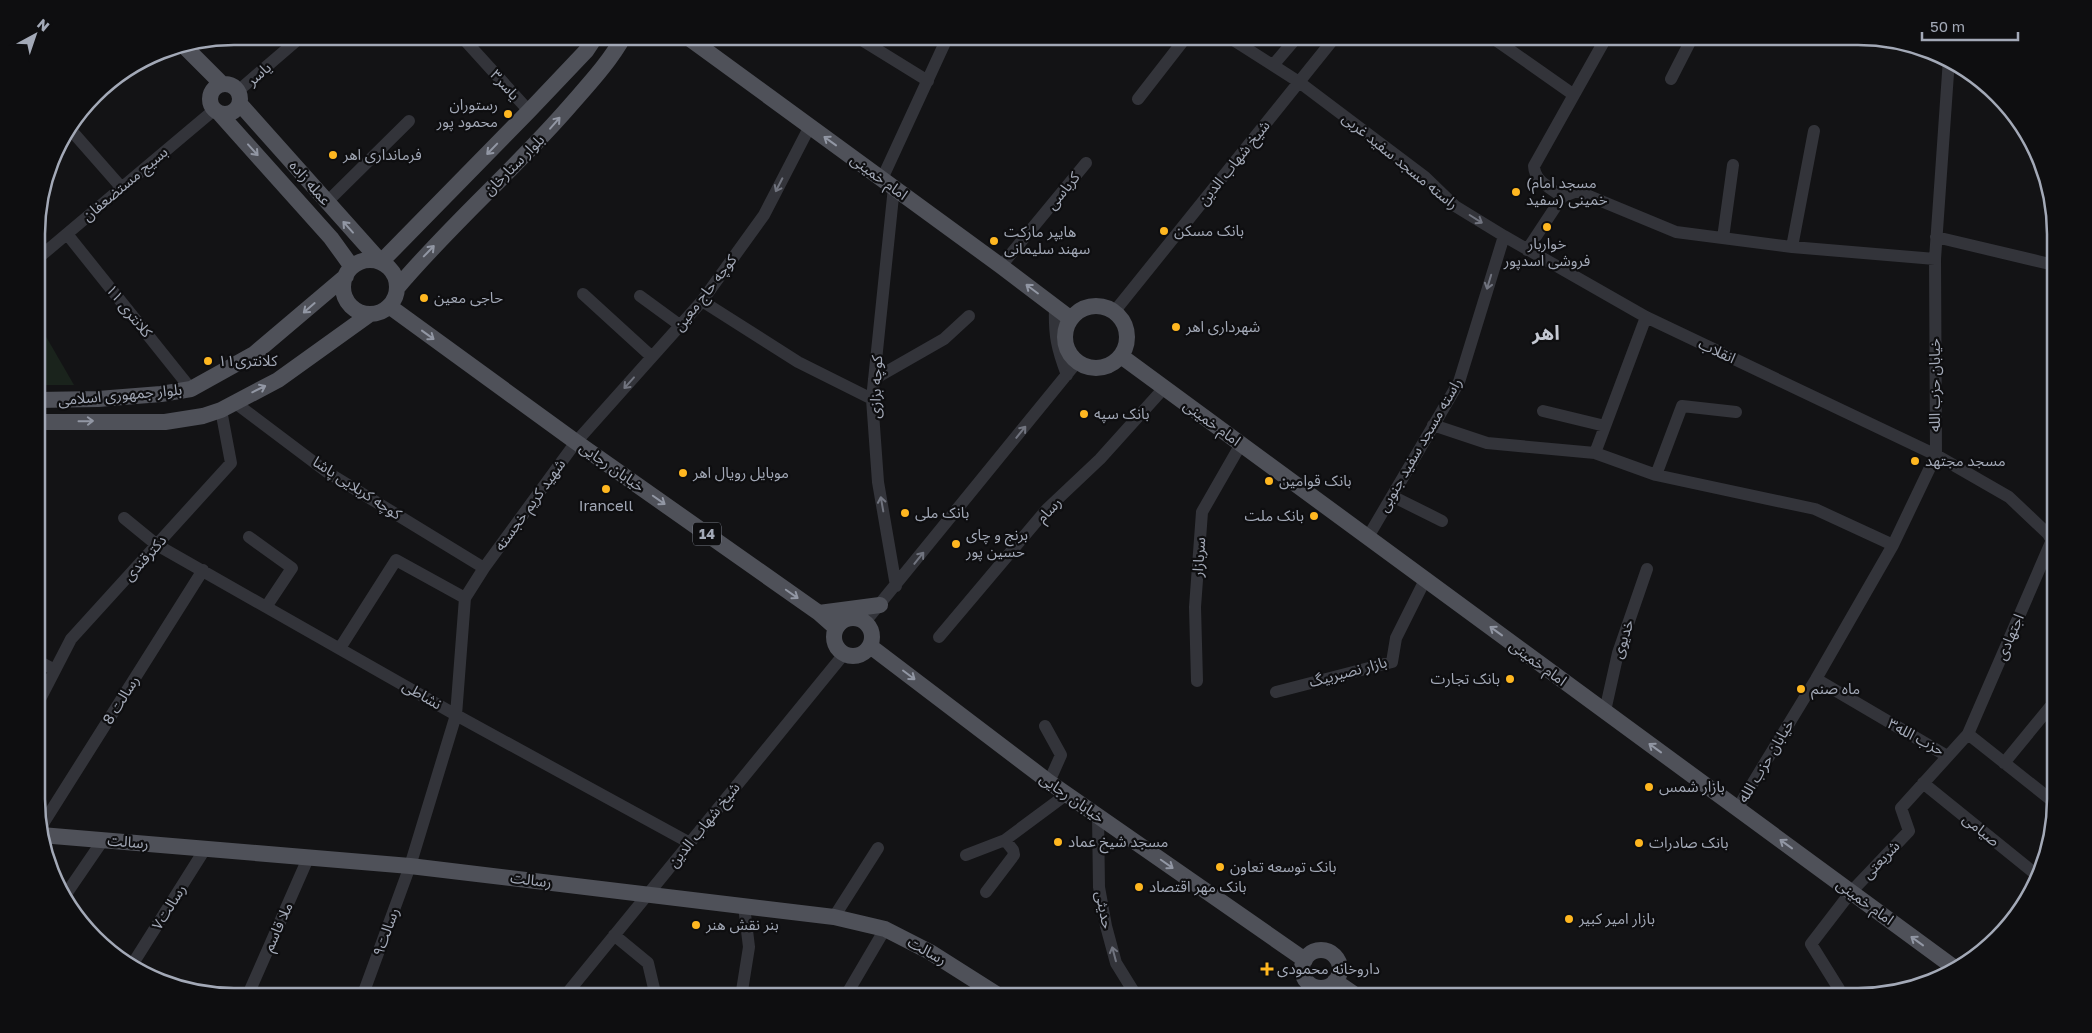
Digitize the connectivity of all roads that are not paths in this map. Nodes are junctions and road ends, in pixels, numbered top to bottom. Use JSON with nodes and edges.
{"nodes":[{"id":1,"x":292,"y":45,"type":"edge"},
{"id":2,"x":469,"y":45,"type":"edge"},
{"id":3,"x":590,"y":45,"type":"edge"},
{"id":4,"x":618,"y":45,"type":"edge"},
{"id":5,"x":698,"y":45,"type":"edge"},
{"id":6,"x":870,"y":45,"type":"edge"},
{"id":7,"x":944,"y":45,"type":"edge"},
{"id":8,"x":1180,"y":45,"type":"edge"},
{"id":9,"x":1243,"y":45,"type":"edge"},
{"id":10,"x":1290,"y":45,"type":"edge"},
{"id":11,"x":1329,"y":45,"type":"edge"},
{"id":12,"x":1503,"y":45,"type":"edge"},
{"id":13,"x":1602,"y":45,"type":"edge"},
{"id":14,"x":1688,"y":45,"type":"edge"},
{"id":15,"x":188,"y":50,"type":"edge"},
{"id":16,"x":1274,"y":64,"type":"junction"},
{"id":17,"x":1948,"y":67,"type":"edge"},
{"id":18,"x":1671,"y":79,"type":"dead end"},
{"id":19,"x":928,"y":81,"type":"junction"},
{"id":20,"x":1300,"y":82,"type":"junction"},
{"id":21,"x":222,"y":84,"type":"junction"},
{"id":22,"x":1574,"y":95,"type":"junction"},
{"id":23,"x":239,"y":98,"type":"junction"},
{"id":24,"x":1138,"y":99,"type":"dead end"},
{"id":25,"x":529,"y":111,"type":"junction"},
{"id":26,"x":217,"y":112,"type":"junction"},
{"id":27,"x":409,"y":121,"type":"dead end"},
{"id":28,"x":810,"y":126,"type":"junction"},
{"id":29,"x":1814,"y":131,"type":"dead end"},
{"id":30,"x":74,"y":133,"type":"edge"},
{"id":31,"x":1086,"y":163,"type":"dead end"},
{"id":32,"x":1733,"y":165,"type":"dead end"},
{"id":33,"x":888,"y":183,"type":"junction"},
{"id":34,"x":121,"y":187,"type":"junction"},
{"id":35,"x":1562,"y":196,"type":"junction"},
{"id":36,"x":327,"y":202,"type":"junction"},
{"id":37,"x":66,"y":234,"type":"junction"},
{"id":38,"x":1504,"y":236,"type":"junction"},
{"id":39,"x":1936,"y":237,"type":"junction"},
{"id":40,"x":1723,"y":238,"type":"junction"},
{"id":41,"x":1792,"y":247,"type":"junction"},
{"id":42,"x":1527,"y":250,"type":"junction"},
{"id":43,"x":45,"y":252,"type":"edge"},
{"id":44,"x":1934,"y":259,"type":"junction"},
{"id":45,"x":381,"y":262,"type":"junction"},
{"id":46,"x":2047,"y":263,"type":"edge"},
{"id":47,"x":1001,"y":266,"type":"junction"},
{"id":48,"x":349,"y":272,"type":"junction"},
{"id":49,"x":397,"y":288,"type":"junction"},
{"id":50,"x":583,"y":294,"type":"dead end"},
{"id":51,"x":640,"y":296,"type":"dead end"},
{"id":52,"x":702,"y":301,"type":"junction"},
{"id":53,"x":389,"y":306,"type":"junction"},
{"id":54,"x":1055,"y":307,"type":"junction"},
{"id":55,"x":1114,"y":312,"type":"junction"},
{"id":56,"x":370,"y":314,"type":"junction"},
{"id":57,"x":969,"y":316,"type":"dead end"},
{"id":58,"x":1646,"y":317,"type":"junction"},
{"id":59,"x":1071,"y":319,"type":"junction"},
{"id":60,"x":681,"y":326,"type":"junction"},
{"id":61,"x":1121,"y":356,"type":"junction"},
{"id":62,"x":652,"y":357,"type":"junction"},
{"id":63,"x":1077,"y":362,"type":"junction"},
{"id":64,"x":1067,"y":375,"type":"junction"},
{"id":65,"x":874,"y":379,"type":"junction"},
{"id":66,"x":1164,"y":388,"type":"junction"},
{"id":67,"x":191,"y":389,"type":"junction"},
{"id":68,"x":872,"y":399,"type":"junction"},
{"id":69,"x":45,"y":400,"type":"edge"},
{"id":70,"x":228,"y":406,"type":"junction"},
{"id":71,"x":1543,"y":411,"type":"dead end"},
{"id":72,"x":1736,"y":412,"type":"dead end"},
{"id":73,"x":45,"y":422,"type":"edge"},
{"id":74,"x":1433,"y":425,"type":"junction"},
{"id":75,"x":1605,"y":426,"type":"junction"},
{"id":76,"x":576,"y":442,"type":"junction"},
{"id":77,"x":1241,"y":444,"type":"junction"},
{"id":78,"x":1595,"y":453,"type":"junction"},
{"id":79,"x":1936,"y":455,"type":"junction"},
{"id":80,"x":1656,"y":474,"type":"junction"},
{"id":81,"x":1392,"y":496,"type":"junction"},
{"id":82,"x":124,"y":518,"type":"dead end"},
{"id":83,"x":1442,"y":521,"type":"dead end"},
{"id":84,"x":2047,"y":533,"type":"edge"},
{"id":85,"x":249,"y":537,"type":"dead end"},
{"id":86,"x":1368,"y":537,"type":"junction"},
{"id":87,"x":157,"y":545,"type":"junction"},
{"id":88,"x":1893,"y":545,"type":"junction"},
{"id":89,"x":2047,"y":556,"type":"edge"},
{"id":90,"x":484,"y":568,"type":"junction"},
{"id":91,"x":1647,"y":569,"type":"dead end"},
{"id":92,"x":203,"y":570,"type":"junction"},
{"id":93,"x":1425,"y":580,"type":"junction"},
{"id":94,"x":896,"y":586,"type":"junction"},
{"id":95,"x":465,"y":598,"type":"junction"},
{"id":96,"x":880,"y":605,"type":"junction"},
{"id":97,"x":266,"y":607,"type":"junction"},
{"id":98,"x":819,"y":613,"type":"junction"},
{"id":99,"x":865,"y":622,"type":"junction"},
{"id":100,"x":836,"y":628,"type":"junction"},
{"id":101,"x":939,"y":637,"type":"dead end"},
{"id":102,"x":870,"y":646,"type":"junction"},
{"id":103,"x":340,"y":648,"type":"junction"},
{"id":104,"x":844,"y":654,"type":"junction"},
{"id":105,"x":45,"y":665,"type":"edge"},
{"id":106,"x":55,"y":670,"type":"junction"},
{"id":107,"x":1816,"y":679,"type":"junction"},
{"id":108,"x":1197,"y":681,"type":"dead end"},
{"id":109,"x":45,"y":689,"type":"edge"},
{"id":110,"x":1276,"y":692,"type":"dead end"},
{"id":111,"x":2047,"y":710,"type":"edge"},
{"id":112,"x":1605,"y":711,"type":"junction"},
{"id":113,"x":456,"y":715,"type":"junction"},
{"id":114,"x":1045,"y":726,"type":"dead end"},
{"id":115,"x":1968,"y":734,"type":"junction"},
{"id":116,"x":1947,"y":756,"type":"junction"},
{"id":117,"x":2004,"y":763,"type":"junction"},
{"id":118,"x":1049,"y":782,"type":"junction"},
{"id":119,"x":1923,"y":783,"type":"junction"},
{"id":120,"x":1067,"y":794,"type":"junction"},
{"id":121,"x":2047,"y":797,"type":"edge"},
{"id":122,"x":1737,"y":809,"type":"junction"},
{"id":123,"x":1098,"y":816,"type":"junction"},
{"id":124,"x":46,"y":819,"type":"edge"},
{"id":125,"x":49,"y":836,"type":"edge"},
{"id":126,"x":103,"y":840,"type":"junction"},
{"id":127,"x":1005,"y":840,"type":"junction"},
{"id":128,"x":690,"y":843,"type":"junction"},
{"id":129,"x":878,"y":848,"type":"dead end"},
{"id":130,"x":205,"y":849,"type":"junction"},
{"id":131,"x":966,"y":855,"type":"dead end"},
{"id":132,"x":309,"y":856,"type":"junction"},
{"id":133,"x":410,"y":866,"type":"junction"},
{"id":134,"x":2033,"y":872,"type":"edge"},
{"id":135,"x":68,"y":891,"type":"edge"},
{"id":136,"x":986,"y":892,"type":"dead end"},
{"id":137,"x":1851,"y":892,"type":"junction"},
{"id":138,"x":648,"y":894,"type":"junction"},
{"id":139,"x":744,"y":906,"type":"junction"},
{"id":140,"x":834,"y":917,"type":"junction"},
{"id":141,"x":885,"y":929,"type":"junction"},
{"id":142,"x":614,"y":935,"type":"junction"},
{"id":143,"x":135,"y":960,"type":"edge"},
{"id":144,"x":1305,"y":960,"type":"junction"},
{"id":145,"x":1950,"y":965,"type":"edge"},
{"id":146,"x":1336,"y":981,"type":"junction"},
{"id":147,"x":251,"y":988,"type":"edge"},
{"id":148,"x":365,"y":988,"type":"edge"},
{"id":149,"x":571,"y":988,"type":"edge"},
{"id":150,"x":654,"y":988,"type":"edge"},
{"id":151,"x":742,"y":988,"type":"edge"},
{"id":152,"x":850,"y":988,"type":"edge"},
{"id":153,"x":988,"y":988,"type":"edge"},
{"id":154,"x":1131,"y":988,"type":"edge"},
{"id":155,"x":1309,"y":988,"type":"edge"},
{"id":156,"x":1325,"y":988,"type":"edge"},
{"id":157,"x":1346,"y":988,"type":"edge"},
{"id":158,"x":1838,"y":988,"type":"edge"}],
"edges":[{"from":1,"to":23,"type":"street","name":"یاسر"},
{"from":2,"to":25,"type":"street","name":"یاسر۳"},
{"from":3,"to":25,"type":"main road","name":"بلوار ستارخان"},
{"from":49,"to":4,"type":"main road","name":"بلوار ستارخان","one_way":true},
{"from":5,"to":28,"type":"main road","name":"امام خمینی"},
{"from":6,"to":19,"type":"street"},
{"from":7,"to":19,"type":"street","name":"کوچه بزازی"},
{"from":8,"to":24,"type":"street"},
{"from":9,"to":16,"type":"street","name":"راسته مسجد سفید غربی"},
{"from":10,"to":16,"type":"street"},
{"from":11,"to":20,"type":"street","name":"شیخ شهاب الدین"},
{"from":12,"to":22,"type":"street"},
{"from":13,"to":22,"type":"street"},
{"from":14,"to":18,"type":"street"},
{"from":15,"to":21,"type":"main road"},
{"from":16,"to":20,"type":"street","name":"راسته مسجد سفید غربی"},
{"from":17,"to":39,"type":"street","name":"خیابان حزب الله"},
{"from":19,"to":33,"type":"street","name":"کوچه بزازی"},
{"from":20,"to":38,"type":"street","name":"راسته مسجد سفید غربی","one_way":true},
{"from":20,"to":55,"type":"street","name":"شیخ شهاب الدین"},
{"from":21,"to":23,"type":"main road"},
{"from":21,"to":26,"type":"main road"},
{"from":22,"to":35,"type":"street"},
{"from":23,"to":26,"type":"main road"},
{"from":23,"to":36,"type":"main road","name":"عمله زاده"},
{"from":25,"to":45,"type":"main road","name":"بلوار ستارخان","one_way":true},
{"from":26,"to":34,"type":"street","name":"بسیج مستضعفان"},
{"from":26,"to":48,"type":"main road","name":"عمله زاده","one_way":true},
{"from":27,"to":36,"type":"street"},
{"from":33,"to":28,"type":"main road","name":"امام خمینی","one_way":true},
{"from":28,"to":52,"type":"street","name":"کوچه حاج معین","one_way":true},
{"from":29,"to":41,"type":"street"},
{"from":30,"to":34,"type":"street"},
{"from":31,"to":47,"type":"street","name":"کرباسی"},
{"from":32,"to":40,"type":"street"},
{"from":33,"to":47,"type":"main road","name":"امام خمینی"},
{"from":33,"to":65,"type":"street","name":"کوچه بزازی"},
{"from":34,"to":37,"type":"street","name":"بسیج مستضعفان"},
{"from":35,"to":40,"type":"street"},
{"from":35,"to":42,"type":"street"},
{"from":45,"to":36,"type":"main road","name":"عمله زاده","one_way":true},
{"from":37,"to":43,"type":"street","name":"بسیج مستضعفان"},
{"from":37,"to":67,"type":"street","name":"کلانتری ۱۱"},
{"from":38,"to":42,"type":"street","name":"انقلاب"},
{"from":38,"to":74,"type":"street","name":"راسته مسجد سفید جنوبی","one_way":true},
{"from":39,"to":44,"type":"street","name":"خیابان حزب الله"},
{"from":39,"to":46,"type":"street"},
{"from":40,"to":41,"type":"street"},
{"from":41,"to":44,"type":"street"},
{"from":42,"to":58,"type":"street","name":"انقلاب"},
{"from":44,"to":79,"type":"street","name":"خیابان حزب الله"},
{"from":45,"to":48,"type":"main road"},
{"from":45,"to":49,"type":"main road"},
{"from":54,"to":47,"type":"main road","name":"امام خمینی","one_way":true},
{"from":48,"to":56,"type":"main road"},
{"from":48,"to":67,"type":"main road","name":"بلوار جمهوری اسلامی","one_way":true},
{"from":49,"to":53,"type":"main road"},
{"from":50,"to":62,"type":"street"},
{"from":51,"to":60,"type":"street"},
{"from":52,"to":60,"type":"street","name":"کوچه حاج معین"},
{"from":52,"to":68,"type":"street"},
{"from":53,"to":56,"type":"main road"},
{"from":53,"to":76,"type":"main road","name":"خیابان رجایی","one_way":true},
{"from":54,"to":59,"type":"main road","name":"امام خمینی"},
{"from":54,"to":64,"type":"street"},
{"from":55,"to":59,"type":"main road"},
{"from":55,"to":61,"type":"main road"},
{"from":70,"to":56,"type":"main road","name":"بلوار جمهوری اسلامی","one_way":true},
{"from":57,"to":65,"type":"street"},
{"from":58,"to":75,"type":"street"},
{"from":58,"to":79,"type":"street","name":"انقلاب"},
{"from":59,"to":63,"type":"main road"},
{"from":60,"to":62,"type":"street","name":"کوچه حاج معین"},
{"from":61,"to":63,"type":"main road"},
{"from":61,"to":66,"type":"main road","name":"امام خمینی"},
{"from":62,"to":76,"type":"street","name":"کوچه حاج معین","one_way":true},
{"from":63,"to":64,"type":"street"},
{"from":94,"to":64,"type":"street","one_way":true},
{"from":65,"to":68,"type":"street","name":"کوچه بزازی"},
{"from":66,"to":77,"type":"main road","name":"امام خمینی"},
{"from":66,"to":101,"type":"street","name":"رسام"},
{"from":67,"to":69,"type":"main road","name":"بلوار جمهوری اسلامی"},
{"from":94,"to":68,"type":"street","name":"کوچه بزازی","one_way":true},
{"from":73,"to":70,"type":"main road","name":"بلوار جمهوری اسلامی","one_way":true},
{"from":70,"to":87,"type":"street","name":"دکترقندی"},
{"from":70,"to":90,"type":"street","name":"کوچه کربلایی پاشا"},
{"from":71,"to":75,"type":"street"},
{"from":72,"to":80,"type":"street"},
{"from":74,"to":78,"type":"street"},
{"from":74,"to":81,"type":"street","name":"راسته مسجد سفید جنوبی"},
{"from":75,"to":78,"type":"street"},
{"from":76,"to":90,"type":"street","name":"شهید کریم خجسته"},
{"from":76,"to":98,"type":"main road","name":"خیابان رجایی","number":"14","one_way":true},
{"from":77,"to":86,"type":"main road","name":"امام خمینی"},
{"from":77,"to":108,"type":"street","name":"سربازار"},
{"from":78,"to":80,"type":"street"},
{"from":79,"to":84,"type":"street","name":"انقلاب"},
{"from":79,"to":88,"type":"street","name":"خیابان حزب الله"},
{"from":80,"to":88,"type":"street"},
{"from":81,"to":83,"type":"street"},
{"from":81,"to":86,"type":"street","name":"راسته مسجد سفید جنوبی"},
{"from":82,"to":87,"type":"street","name":"نشاطی"},
{"from":85,"to":97,"type":"street"},
{"from":86,"to":93,"type":"main road","name":"امام خمینی"},
{"from":87,"to":92,"type":"street","name":"نشاطی"},
{"from":87,"to":106,"type":"street","name":"دکترقندی"},
{"from":88,"to":107,"type":"street","name":"خیابان حزب الله"},
{"from":89,"to":115,"type":"street","name":"اجتهادی"},
{"from":90,"to":95,"type":"street","name":"شهید کریم خجسته"},
{"from":91,"to":112,"type":"street","name":"خدیوی"},
{"from":92,"to":97,"type":"street","name":"نشاطی"},
{"from":92,"to":124,"type":"street","name":"رسالت 8"},
{"from":93,"to":110,"type":"street","name":"بازار نصیربیگ"},
{"from":112,"to":93,"type":"main road","name":"امام خمینی","one_way":true},
{"from":94,"to":96,"type":"street"},
{"from":95,"to":103,"type":"street"},
{"from":95,"to":113,"type":"street","name":"رسالت۹"},
{"from":96,"to":98,"type":"main road"},
{"from":96,"to":99,"type":"street"},
{"from":97,"to":103,"type":"street","name":"نشاطی"},
{"from":98,"to":100,"type":"main road","name":"خیابان رجایی","number":"14"},
{"from":99,"to":100,"type":"main road"},
{"from":99,"to":102,"type":"main road"},
{"from":100,"to":104,"type":"main road"},
{"from":102,"to":104,"type":"main road"},
{"from":102,"to":118,"type":"main road","name":"خیابان رجایی","one_way":true},
{"from":103,"to":113,"type":"street","name":"نشاطی"},
{"from":104,"to":128,"type":"street","name":"شیخ شهاب الدین"},
{"from":105,"to":106,"type":"street"},
{"from":106,"to":109,"type":"street","name":"دکترقندی"},
{"from":107,"to":116,"type":"street","name":"حزب الله۳"},
{"from":107,"to":122,"type":"street","name":"خیابان حزب الله"},
{"from":111,"to":117,"type":"street"},
{"from":122,"to":112,"type":"main road","name":"امام خمینی","one_way":true},
{"from":113,"to":128,"type":"street","name":"نشاطی"},
{"from":113,"to":133,"type":"street","name":"رسالت۹"},
{"from":114,"to":118,"type":"street"},
{"from":115,"to":116,"type":"street","name":"حزب الله۳"},
{"from":115,"to":117,"type":"street"},
{"from":116,"to":119,"type":"street","name":"شریعتی"},
{"from":117,"to":121,"type":"street"},
{"from":118,"to":120,"type":"main road","name":"خیابان رجایی"},
{"from":119,"to":134,"type":"street","name":"صیامی"},
{"from":119,"to":137,"type":"street","name":"شریعتی"},
{"from":120,"to":123,"type":"main road","name":"خیابان رجایی"},
{"from":120,"to":127,"type":"street"},
{"from":137,"to":122,"type":"main road","name":"امام خمینی","one_way":true},
{"from":123,"to":144,"type":"main road","name":"خیابان رجایی","one_way":true},
{"from":154,"to":123,"type":"street","name":"حدیثی","one_way":true},
{"from":125,"to":126,"type":"main road","name":"رسالت"},
{"from":126,"to":130,"type":"main road","name":"رسالت"},
{"from":126,"to":135,"type":"street"},
{"from":127,"to":131,"type":"street"},
{"from":127,"to":136,"type":"street"},
{"from":128,"to":138,"type":"street","name":"شیخ شهاب الدین"},
{"from":129,"to":140,"type":"street"},
{"from":130,"to":132,"type":"main road","name":"رسالت"},
{"from":130,"to":143,"type":"street","name":"رسالت۷"},
{"from":132,"to":133,"type":"main road","name":"رسالت"},
{"from":132,"to":147,"type":"street","name":"ملا قاسم"},
{"from":133,"to":138,"type":"main road","name":"رسالت"},
{"from":133,"to":148,"type":"street","name":"رسالت۹"},
{"from":145,"to":137,"type":"main road","name":"امام خمینی","one_way":true},
{"from":137,"to":158,"type":"street"},
{"from":138,"to":139,"type":"main road","name":"رسالت"},
{"from":138,"to":142,"type":"street","name":"شیخ شهاب الدین"},
{"from":139,"to":140,"type":"main road","name":"رسالت"},
{"from":139,"to":151,"type":"street"},
{"from":140,"to":141,"type":"main road","name":"رسالت"},
{"from":141,"to":152,"type":"street"},
{"from":141,"to":153,"type":"main road","name":"رسالت"},
{"from":142,"to":149,"type":"street","name":"شیخ شهاب الدین"},
{"from":142,"to":150,"type":"street"},
{"from":144,"to":146,"type":"main road"},
{"from":144,"to":155,"type":"main road"},
{"from":146,"to":156,"type":"main road"},
{"from":146,"to":157,"type":"main road"}]}
